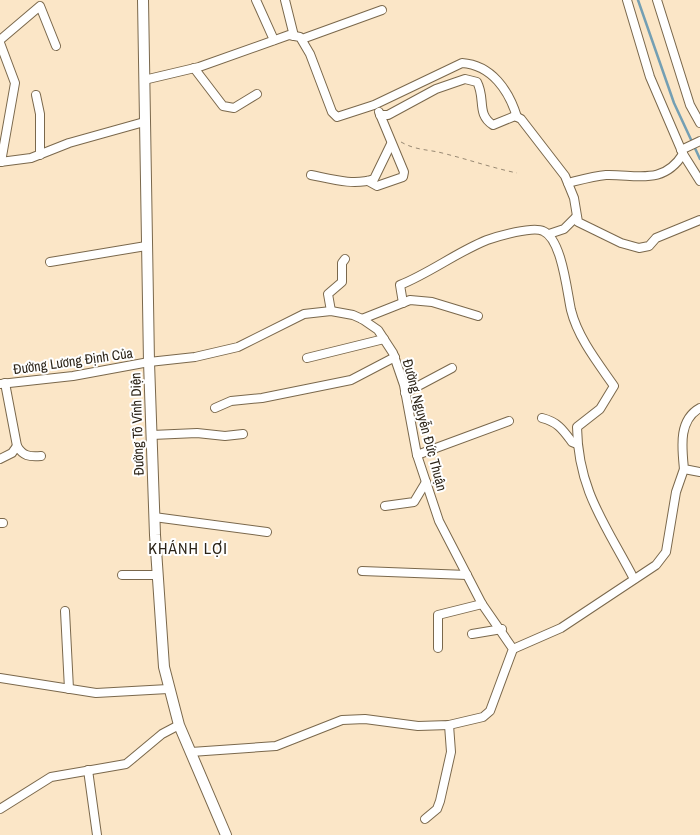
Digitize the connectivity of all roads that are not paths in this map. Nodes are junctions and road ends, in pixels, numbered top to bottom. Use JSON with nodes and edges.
{"nodes":[{"id":1,"x":143,"y":0,"type":"edge"},
{"id":2,"x":256,"y":0,"type":"edge"},
{"id":3,"x":285,"y":0,"type":"edge"},
{"id":4,"x":628,"y":0,"type":"edge"},
{"id":5,"x":657,"y":0,"type":"edge"},
{"id":6,"x":382,"y":10,"type":"dead end"},
{"id":7,"x":298,"y":37,"type":"junction"},
{"id":8,"x":274,"y":40,"type":"junction"},
{"id":9,"x":0,"y":42,"type":"edge"},
{"id":10,"x":56,"y":46,"type":"dead end"},
{"id":11,"x":194,"y":68,"type":"junction"},
{"id":12,"x":144,"y":80,"type":"junction"},
{"id":13,"x":36,"y":94,"type":"dead end"},
{"id":14,"x":257,"y":94,"type":"dead end"},
{"id":15,"x":376,"y":104,"type":"junction"},
{"id":16,"x":380,"y":115,"type":"junction"},
{"id":17,"x":517,"y":117,"type":"junction"},
{"id":18,"x":144,"y":122,"type":"junction"},
{"id":19,"x":700,"y":123,"type":"edge"},
{"id":20,"x":700,"y":141,"type":"edge"},
{"id":21,"x":392,"y":144,"type":"junction"},
{"id":22,"x":683,"y":151,"type":"junction"},
{"id":23,"x":40,"y":155,"type":"junction"},
{"id":24,"x":0,"y":162,"type":"edge"},
{"id":25,"x":311,"y":175,"type":"dead end"},
{"id":26,"x":368,"y":181,"type":"junction"},
{"id":27,"x":700,"y":181,"type":"edge"},
{"id":28,"x":568,"y":183,"type":"junction"},
{"id":29,"x":576,"y":218,"type":"junction"},
{"id":30,"x":700,"y":220,"type":"edge"},
{"id":31,"x":549,"y":234,"type":"junction"},
{"id":32,"x":146,"y":246,"type":"junction"},
{"id":33,"x":345,"y":259,"type":"dead end"},
{"id":34,"x":50,"y":262,"type":"dead end"},
{"id":35,"x":403,"y":303,"type":"junction"},
{"id":36,"x":331,"y":311,"type":"junction"},
{"id":37,"x":478,"y":316,"type":"dead end"},
{"id":38,"x":362,"y":319,"type":"junction"},
{"id":39,"x":384,"y":339,"type":"junction"},
{"id":40,"x":395,"y":357,"type":"junction"},
{"id":41,"x":308,"y":358,"type":"dead end"},
{"id":42,"x":149,"y":362,"type":"junction"},
{"id":43,"x":452,"y":368,"type":"dead end"},
{"id":44,"x":3,"y":384,"type":"edge"},
{"id":45,"x":405,"y":393,"type":"junction"},
{"id":46,"x":215,"y":408,"type":"dead end"},
{"id":47,"x":700,"y":408,"type":"edge"},
{"id":48,"x":542,"y":418,"type":"dead end"},
{"id":49,"x":509,"y":421,"type":"dead end"},
{"id":50,"x":243,"y":434,"type":"dead end"},
{"id":51,"x":152,"y":436,"type":"junction"},
{"id":52,"x":577,"y":444,"type":"junction"},
{"id":53,"x":17,"y":446,"type":"junction"},
{"id":54,"x":417,"y":455,"type":"junction"},
{"id":55,"x":41,"y":456,"type":"dead end"},
{"id":56,"x":0,"y":458,"type":"edge"},
{"id":57,"x":684,"y":469,"type":"junction"},
{"id":58,"x":700,"y":472,"type":"edge"},
{"id":59,"x":426,"y":482,"type":"junction"},
{"id":60,"x":385,"y":506,"type":"dead end"},
{"id":61,"x":154,"y":517,"type":"junction"},
{"id":62,"x":267,"y":532,"type":"dead end"},
{"id":63,"x":362,"y":571,"type":"dead end"},
{"id":64,"x":122,"y":575,"type":"dead end"},
{"id":65,"x":158,"y":575,"type":"junction"},
{"id":66,"x":466,"y":575,"type":"junction"},
{"id":67,"x":634,"y":578,"type":"junction"},
{"id":68,"x":482,"y":604,"type":"junction"},
{"id":69,"x":65,"y":611,"type":"dead end"},
{"id":70,"x":502,"y":630,"type":"junction"},
{"id":71,"x":472,"y":634,"type":"dead end"},
{"id":72,"x":438,"y":648,"type":"dead end"},
{"id":73,"x":513,"y":649,"type":"junction"},
{"id":74,"x":0,"y":678,"type":"edge"},
{"id":75,"x":69,"y":688,"type":"junction"},
{"id":76,"x":168,"y":689,"type":"junction"},
{"id":77,"x":179,"y":725,"type":"junction"},
{"id":78,"x":449,"y":725,"type":"junction"},
{"id":79,"x":191,"y":752,"type":"junction"},
{"id":80,"x":88,"y":770,"type":"junction"},
{"id":81,"x":0,"y":810,"type":"edge"},
{"id":82,"x":425,"y":819,"type":"dead end"},
{"id":83,"x":97,"y":835,"type":"edge"},
{"id":84,"x":226,"y":835,"type":"edge"}],
"edges":[{"from":1,"to":12,"type":"main road","name":"Đường Tô Vĩnh Diện"},
{"from":2,"to":8,"type":"street"},
{"from":3,"to":7,"type":"street"},
{"from":4,"to":22,"type":"street"},
{"from":5,"to":19,"type":"street"},
{"from":6,"to":7,"type":"street"},
{"from":7,"to":8,"type":"street"},
{"from":7,"to":15,"type":"street"},
{"from":8,"to":11,"type":"street"},
{"from":9,"to":10,"type":"street"},
{"from":9,"to":24,"type":"street"},
{"from":11,"to":12,"type":"street"},
{"from":11,"to":14,"type":"street"},
{"from":12,"to":18,"type":"main road","name":"Đường Tô Vĩnh Diện"},
{"from":13,"to":23,"type":"street"},
{"from":15,"to":16,"type":"street"},
{"from":15,"to":17,"type":"street"},
{"from":16,"to":17,"type":"street"},
{"from":16,"to":21,"type":"street"},
{"from":17,"to":28,"type":"street"},
{"from":18,"to":23,"type":"street"},
{"from":18,"to":32,"type":"main road","name":"Đường Tô Vĩnh Diện"},
{"from":20,"to":22,"type":"street"},
{"from":21,"to":26,"type":"street"},
{"from":21,"to":26,"type":"street"},
{"from":22,"to":27,"type":"street"},
{"from":22,"to":28,"type":"street"},
{"from":23,"to":24,"type":"street"},
{"from":25,"to":26,"type":"street"},
{"from":28,"to":29,"type":"street"},
{"from":29,"to":30,"type":"street"},
{"from":29,"to":31,"type":"street"},
{"from":31,"to":35,"type":"street"},
{"from":31,"to":52,"type":"street"},
{"from":32,"to":34,"type":"street"},
{"from":32,"to":42,"type":"main road","name":"Đường Tô Vĩnh Diện"},
{"from":33,"to":36,"type":"street"},
{"from":35,"to":37,"type":"street"},
{"from":35,"to":38,"type":"street"},
{"from":36,"to":38,"type":"street","name":"Đường Nguyễn Đức Thuận"},
{"from":36,"to":42,"type":"street","name":"Đường Nguyễn Đức Thuận"},
{"from":38,"to":39,"type":"street","name":"Đường Nguyễn Đức Thuận"},
{"from":39,"to":40,"type":"street","name":"Đường Nguyễn Đức Thuận"},
{"from":39,"to":41,"type":"street"},
{"from":40,"to":45,"type":"street","name":"Đường Nguyễn Đức Thuận"},
{"from":40,"to":46,"type":"street"},
{"from":42,"to":44,"type":"street","name":"Đường Lương Định Của"},
{"from":42,"to":51,"type":"main road","name":"Đường Tô Vĩnh Diện"},
{"from":43,"to":45,"type":"street"},
{"from":44,"to":53,"type":"street"},
{"from":45,"to":54,"type":"street","name":"Đường Nguyễn Đức Thuận"},
{"from":47,"to":57,"type":"street"},
{"from":48,"to":52,"type":"street"},
{"from":49,"to":54,"type":"street"},
{"from":50,"to":51,"type":"street"},
{"from":51,"to":61,"type":"main road","name":"Đường Tô Vĩnh Diện"},
{"from":52,"to":67,"type":"street"},
{"from":53,"to":55,"type":"street"},
{"from":53,"to":56,"type":"street"},
{"from":54,"to":59,"type":"street","name":"Đường Nguyễn Đức Thuận"},
{"from":57,"to":58,"type":"street"},
{"from":57,"to":67,"type":"street"},
{"from":59,"to":60,"type":"street"},
{"from":59,"to":66,"type":"street","name":"Đường Nguyễn Đức Thuận"},
{"from":61,"to":62,"type":"street"},
{"from":61,"to":65,"type":"main road","name":"Đường Tô Vĩnh Diện"},
{"from":63,"to":66,"type":"street"},
{"from":64,"to":65,"type":"street"},
{"from":65,"to":76,"type":"main road","name":"Đường Tô Vĩnh Diện"},
{"from":66,"to":68,"type":"street","name":"Đường Nguyễn Đức Thuận"},
{"from":67,"to":73,"type":"street"},
{"from":68,"to":70,"type":"street","name":"Đường Nguyễn Đức Thuận"},
{"from":68,"to":72,"type":"street"},
{"from":69,"to":75,"type":"street"},
{"from":70,"to":71,"type":"street"},
{"from":70,"to":73,"type":"street","name":"Đường Nguyễn Đức Thuận"},
{"from":73,"to":78,"type":"street"},
{"from":74,"to":75,"type":"street"},
{"from":75,"to":76,"type":"street"},
{"from":76,"to":77,"type":"main road","name":"Đường Tô Vĩnh Diện"},
{"from":77,"to":79,"type":"main road","name":"Đường Tô Vĩnh Diện"},
{"from":77,"to":80,"type":"street"},
{"from":78,"to":79,"type":"street"},
{"from":78,"to":82,"type":"street"},
{"from":79,"to":84,"type":"main road","name":"Đường Tô Vĩnh Diện"},
{"from":80,"to":81,"type":"street"},
{"from":80,"to":83,"type":"street"}]}
